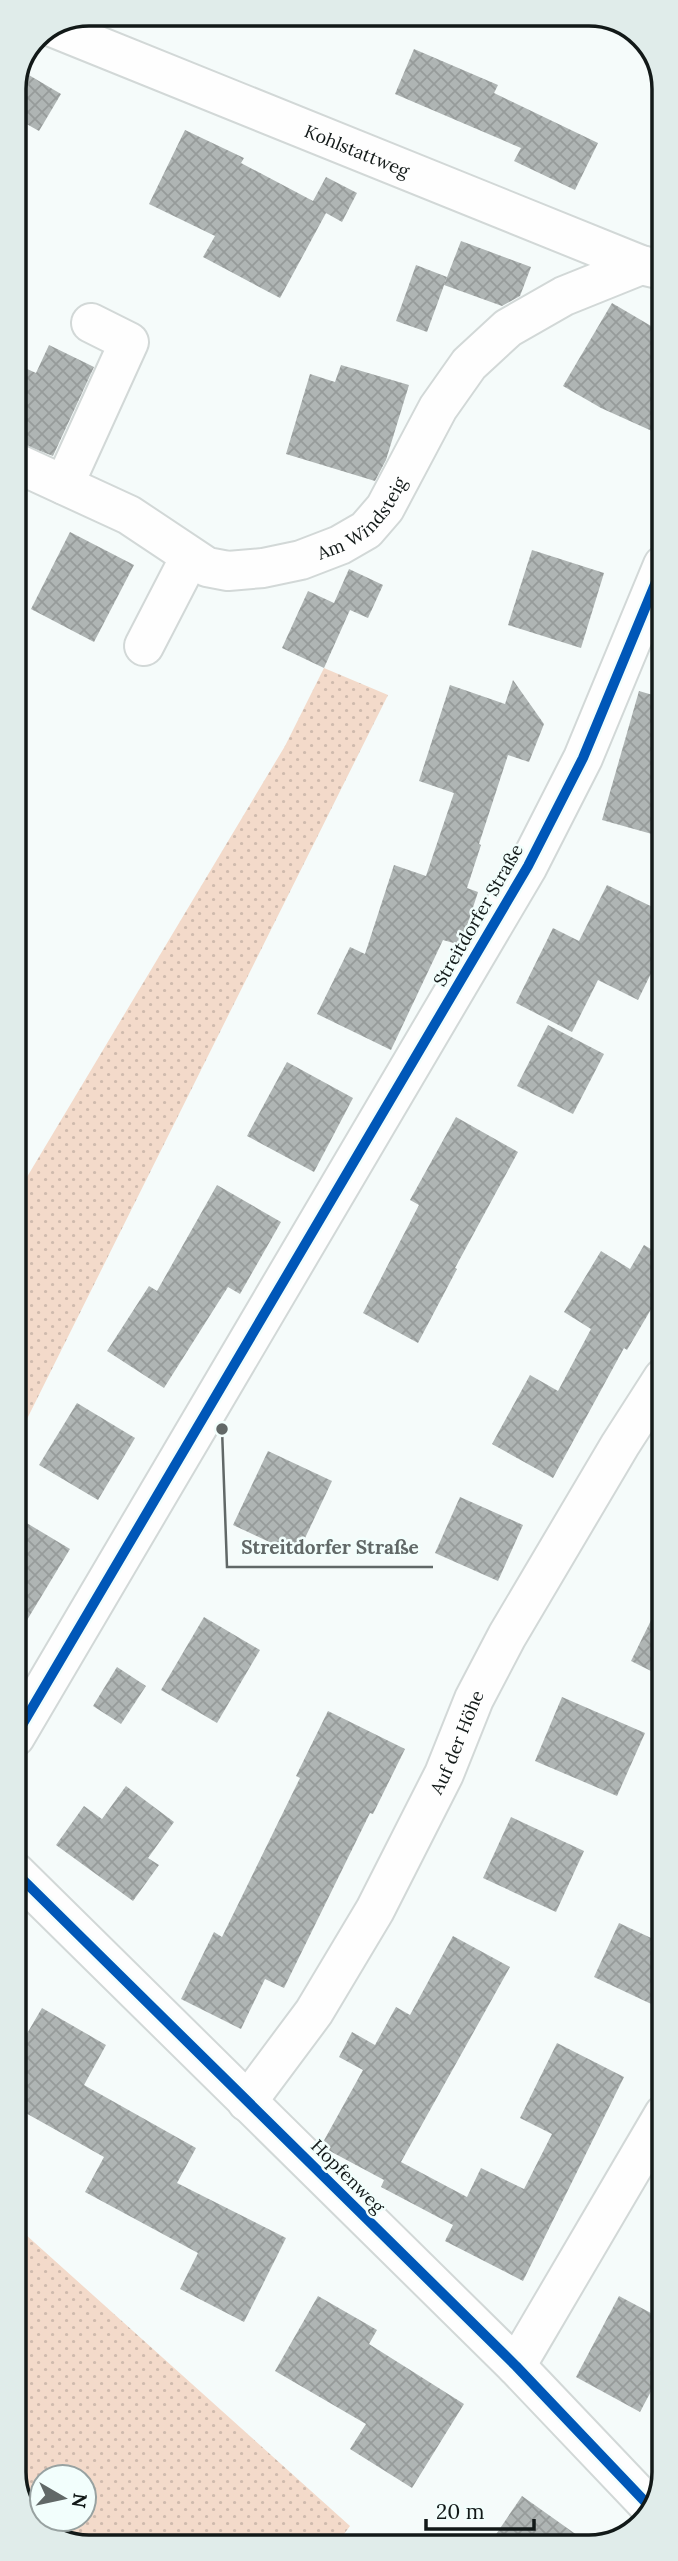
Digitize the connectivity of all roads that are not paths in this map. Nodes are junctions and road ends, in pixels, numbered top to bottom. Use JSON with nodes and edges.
{"nodes":[{"id":1,"x":64,"y":32,"type":"edge"},
{"id":2,"x":652,"y":267,"type":"edge"},
{"id":3,"x":91,"y":323,"type":"dead end"},
{"id":4,"x":26,"y":468,"type":"edge"},
{"id":5,"x":64,"y":485,"type":"junction"},
{"id":6,"x":190,"y":557,"type":"junction"},
{"id":7,"x":652,"y":592,"type":"edge"},
{"id":8,"x":144,"y":646,"type":"dead end"},
{"id":9,"x":652,"y":1395,"type":"edge"},
{"id":10,"x":26,"y":1718,"type":"edge"},
{"id":11,"x":26,"y":1883,"type":"edge"},
{"id":12,"x":247,"y":2102,"type":"junction"},
{"id":13,"x":652,"y":2134,"type":"edge"},
{"id":14,"x":516,"y":2366,"type":"junction"},
{"id":15,"x":644,"y":2501,"type":"edge"}],
"edges":[{"from":1,"to":2,"type":"street","name":"Kohlstattweg"},
{"from":2,"to":6,"type":"street","name":"Am Windsteig"},
{"from":3,"to":5,"type":"street"},
{"from":4,"to":5,"type":"street","name":"Am Windsteig"},
{"from":5,"to":6,"type":"street","name":"Am Windsteig"},
{"from":6,"to":8,"type":"street"},
{"from":7,"to":10,"type":"street","name":"Streitdorfer Straße"},
{"from":9,"to":12,"type":"street","name":"Auf der Höhe"},
{"from":11,"to":12,"type":"street","name":"Hopfenweg"},
{"from":12,"to":14,"type":"street","name":"Hopfenweg"},
{"from":13,"to":14,"type":"street"},
{"from":14,"to":15,"type":"street","name":"Hopfenweg"}]}
